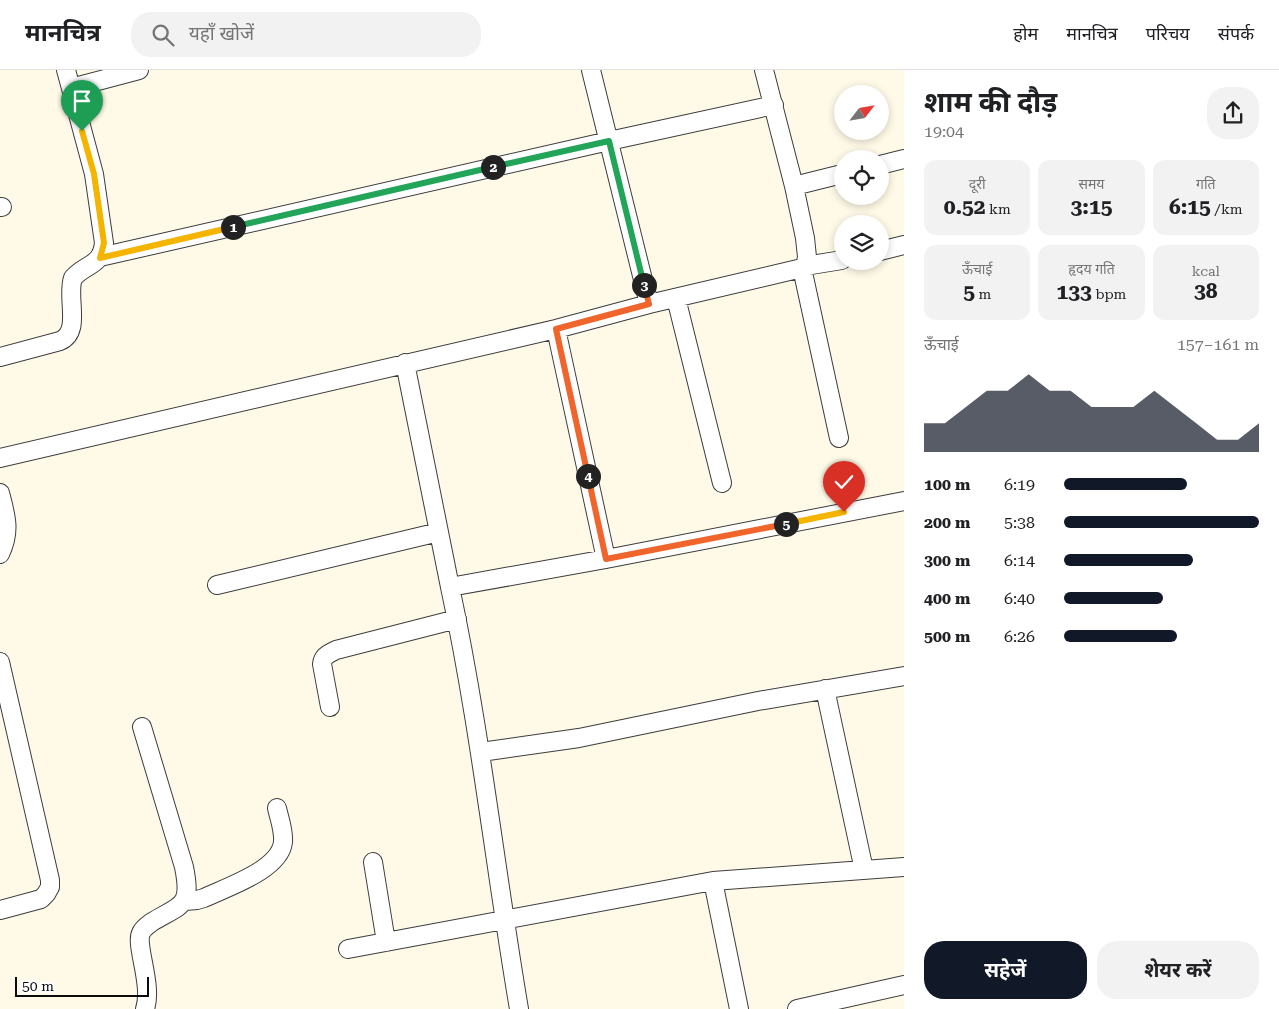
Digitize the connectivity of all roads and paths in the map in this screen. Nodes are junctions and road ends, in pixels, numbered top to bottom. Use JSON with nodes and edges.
{"nodes":[{"id":1,"x":66,"y":70,"type":"edge"},
{"id":2,"x":139,"y":70,"type":"edge"},
{"id":3,"x":591,"y":70,"type":"edge"},
{"id":4,"x":764,"y":70,"type":"edge"},
{"id":5,"x":71,"y":88,"type":"junction"},
{"id":6,"x":774,"y":105,"type":"junction"},
{"id":7,"x":609,"y":141,"type":"junction"},
{"id":8,"x":904,"y":159,"type":"edge"},
{"id":9,"x":889,"y":163,"type":"edge"},
{"id":10,"x":834,"y":176,"type":"edge"},
{"id":11,"x":794,"y":186,"type":"junction"},
{"id":12,"x":904,"y":245,"type":"edge"},
{"id":13,"x":889,"y":249,"type":"edge"},
{"id":14,"x":100,"y":258,"type":"junction"},
{"id":15,"x":834,"y":261,"type":"edge"},
{"id":16,"x":804,"y":267,"type":"junction"},
{"id":17,"x":676,"y":298,"type":"junction"},
{"id":18,"x":649,"y":304,"type":"junction"},
{"id":19,"x":556,"y":329,"type":"junction"},
{"id":20,"x":0,"y":357,"type":"edge"},
{"id":21,"x":405,"y":363,"type":"junction"},
{"id":22,"x":840,"y":438,"type":"dead end"},
{"id":23,"x":0,"y":458,"type":"edge"},
{"id":24,"x":722,"y":483,"type":"dead end"},
{"id":25,"x":0,"y":493,"type":"edge"},
{"id":26,"x":904,"y":501,"type":"edge"},
{"id":27,"x":439,"y":532,"type":"junction"},
{"id":28,"x":0,"y":554,"type":"edge"},
{"id":29,"x":606,"y":559,"type":"junction"},
{"id":30,"x":217,"y":586,"type":"dead end"},
{"id":31,"x":450,"y":587,"type":"junction"},
{"id":32,"x":457,"y":619,"type":"junction"},
{"id":33,"x":0,"y":662,"type":"edge"},
{"id":34,"x":904,"y":676,"type":"edge"},
{"id":35,"x":825,"y":688,"type":"junction"},
{"id":36,"x":330,"y":707,"type":"dead end"},
{"id":37,"x":142,"y":727,"type":"dead end"},
{"id":38,"x":481,"y":752,"type":"junction"},
{"id":39,"x":277,"y":808,"type":"dead end"},
{"id":40,"x":373,"y":862,"type":"dead end"},
{"id":41,"x":904,"y":867,"type":"edge"},
{"id":42,"x":864,"y":870,"type":"junction"},
{"id":43,"x":713,"y":881,"type":"junction"},
{"id":44,"x":185,"y":901,"type":"junction"},
{"id":45,"x":0,"y":910,"type":"edge"},
{"id":46,"x":504,"y":920,"type":"junction"},
{"id":47,"x":386,"y":942,"type":"junction"},
{"id":48,"x":348,"y":949,"type":"dead end"},
{"id":49,"x":904,"y":985,"type":"edge"},
{"id":50,"x":145,"y":1009,"type":"edge"},
{"id":51,"x":519,"y":1009,"type":"edge"},
{"id":52,"x":739,"y":1009,"type":"edge"},
{"id":53,"x":797,"y":1009,"type":"edge"}],
"edges":[{"from":1,"to":5,"type":"street"},
{"from":2,"to":5,"type":"street"},
{"from":3,"to":7,"type":"street"},
{"from":4,"to":6,"type":"street"},
{"from":5,"to":14,"type":"street"},
{"from":6,"to":7,"type":"street"},
{"from":6,"to":11,"type":"street"},
{"from":7,"to":14,"type":"street"},
{"from":7,"to":18,"type":"street"},
{"from":8,"to":9,"type":"street"},
{"from":10,"to":11,"type":"street"},
{"from":11,"to":16,"type":"street"},
{"from":12,"to":13,"type":"street"},
{"from":14,"to":20,"type":"street"},
{"from":15,"to":16,"type":"street"},
{"from":16,"to":17,"type":"street"},
{"from":16,"to":22,"type":"street"},
{"from":17,"to":18,"type":"street"},
{"from":17,"to":24,"type":"street"},
{"from":18,"to":19,"type":"street"},
{"from":19,"to":21,"type":"street"},
{"from":19,"to":29,"type":"street"},
{"from":21,"to":23,"type":"street"},
{"from":21,"to":27,"type":"street"},
{"from":25,"to":28,"type":"street"},
{"from":26,"to":29,"type":"street"},
{"from":27,"to":30,"type":"street"},
{"from":27,"to":31,"type":"street"},
{"from":29,"to":31,"type":"street"},
{"from":31,"to":32,"type":"street"},
{"from":32,"to":36,"type":"street"},
{"from":32,"to":38,"type":"street"},
{"from":33,"to":45,"type":"street"},
{"from":34,"to":35,"type":"street"},
{"from":35,"to":38,"type":"street"},
{"from":35,"to":42,"type":"street"},
{"from":37,"to":44,"type":"street"},
{"from":38,"to":46,"type":"street"},
{"from":39,"to":44,"type":"street"},
{"from":40,"to":47,"type":"street"},
{"from":41,"to":42,"type":"street"},
{"from":42,"to":43,"type":"street"},
{"from":43,"to":46,"type":"street"},
{"from":43,"to":52,"type":"street"},
{"from":44,"to":50,"type":"street"},
{"from":46,"to":47,"type":"street"},
{"from":46,"to":51,"type":"street"},
{"from":47,"to":48,"type":"street"},
{"from":49,"to":53,"type":"street"}]}
